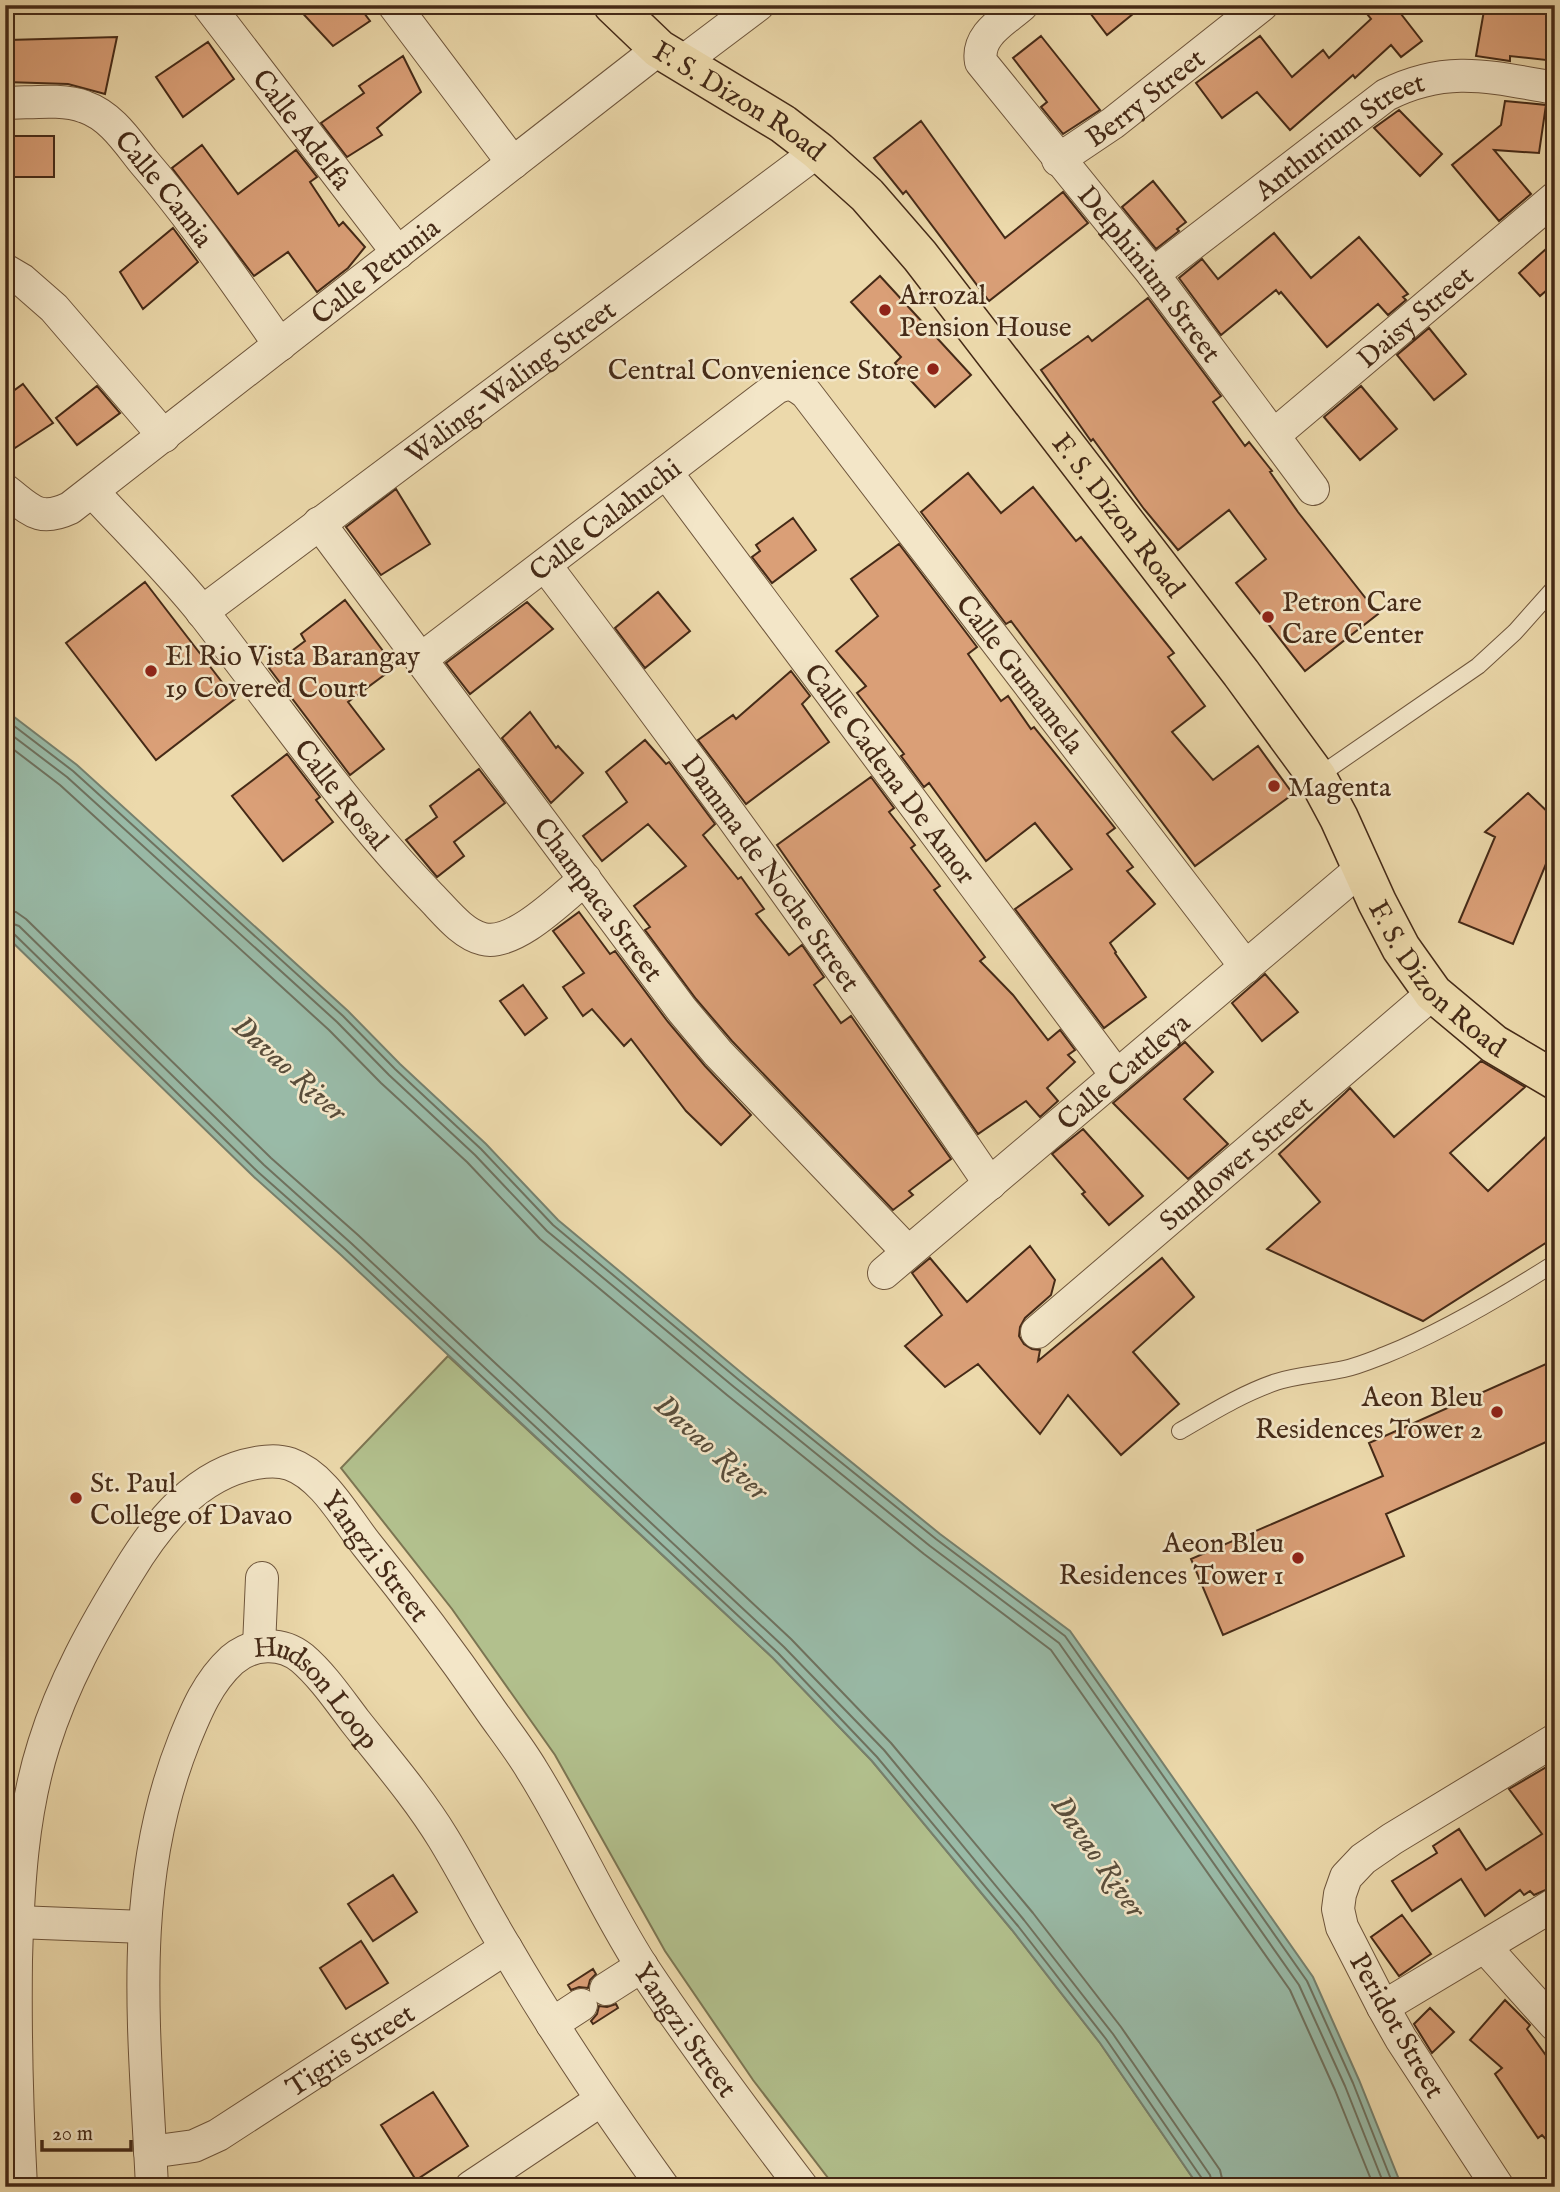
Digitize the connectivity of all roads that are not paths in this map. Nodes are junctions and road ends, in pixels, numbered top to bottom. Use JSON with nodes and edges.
{"nodes":[{"id":1,"x":208,"y":5,"type":"edge"},
{"id":2,"x":394,"y":5,"type":"edge"},
{"id":3,"x":614,"y":5,"type":"edge"},
{"id":4,"x":758,"y":5,"type":"edge"},
{"id":5,"x":1023,"y":5,"type":"edge"},
{"id":6,"x":1262,"y":5,"type":"edge"},
{"id":7,"x":670,"y":56,"type":"junction"},
{"id":8,"x":1555,"y":88,"type":"edge"},
{"id":9,"x":5,"y":103,"type":"edge"},
{"id":10,"x":818,"y":150,"type":"junction"},
{"id":11,"x":1058,"y":160,"type":"junction"},
{"id":12,"x":513,"y":163,"type":"junction"},
{"id":13,"x":1555,"y":198,"type":"edge"},
{"id":14,"x":398,"y":253,"type":"junction"},
{"id":15,"x":5,"y":270,"type":"edge"},
{"id":16,"x":1153,"y":274,"type":"junction"},
{"id":17,"x":281,"y":345,"type":"junction"},
{"id":18,"x":792,"y":384,"type":"joint"},
{"id":19,"x":1274,"y":435,"type":"junction"},
{"id":20,"x":164,"y":436,"type":"junction"},
{"id":21,"x":666,"y":472,"type":"junction"},
{"id":22,"x":1313,"y":489,"type":"dead end"},
{"id":23,"x":5,"y":490,"type":"edge"},
{"id":24,"x":93,"y":492,"type":"junction"},
{"id":25,"x":319,"y":523,"type":"junction"},
{"id":26,"x":545,"y":565,"type":"junction"},
{"id":27,"x":1555,"y":587,"type":"edge"},
{"id":28,"x":202,"y":612,"type":"junction"},
{"id":29,"x":421,"y":659,"type":"junction"},
{"id":30,"x":1317,"y":777,"type":"junction"},
{"id":31,"x":1362,"y":868,"type":"junction"},
{"id":32,"x":585,"y":879,"type":"junction"},
{"id":33,"x":1246,"y":967,"type":"junction"},
{"id":34,"x":1433,"y":993,"type":"junction"},
{"id":35,"x":1117,"y":1076,"type":"junction"},
{"id":36,"x":1555,"y":1080,"type":"edge"},
{"id":37,"x":990,"y":1184,"type":"junction"},
{"id":38,"x":908,"y":1252,"type":"junction"},
{"id":39,"x":1555,"y":1263,"type":"edge"},
{"id":40,"x":884,"y":1273,"type":"dead end"},
{"id":41,"x":1037,"y":1332,"type":"dead end"},
{"id":42,"x":1180,"y":1431,"type":"dead end"},
{"id":43,"x":262,"y":1578,"type":"dead end"},
{"id":44,"x":259,"y":1646,"type":"junction"},
{"id":45,"x":1555,"y":1740,"type":"edge"},
{"id":46,"x":1555,"y":1904,"type":"edge"},
{"id":47,"x":17,"y":1922,"type":"junction"},
{"id":48,"x":144,"y":1927,"type":"junction"},
{"id":49,"x":1485,"y":1947,"type":"junction"},
{"id":50,"x":506,"y":1948,"type":"junction"},
{"id":51,"x":642,"y":1966,"type":"junction"},
{"id":52,"x":1383,"y":2007,"type":"junction"},
{"id":53,"x":552,"y":2024,"type":"junction"},
{"id":54,"x":1555,"y":2025,"type":"edge"},
{"id":55,"x":600,"y":2100,"type":"junction"},
{"id":56,"x":150,"y":2151,"type":"junction"},
{"id":57,"x":477,"y":2185,"type":"edge"},
{"id":58,"x":21,"y":2187,"type":"edge"},
{"id":59,"x":152,"y":2187,"type":"edge"},
{"id":60,"x":663,"y":2187,"type":"edge"},
{"id":61,"x":802,"y":2187,"type":"edge"},
{"id":62,"x":1498,"y":2187,"type":"edge"}],
"edges":[{"from":1,"to":14,"type":"street","name":"Calle Adelfa"},
{"from":2,"to":12,"type":"street"},
{"from":3,"to":7,"type":"main road","name":"F. S. Dizon Road"},
{"from":4,"to":7,"type":"street","name":"Calle Petunia"},
{"from":5,"to":11,"type":"street","name":"Delphinium Street"},
{"from":6,"to":11,"type":"street","name":"Berry Street"},
{"from":7,"to":10,"type":"main road","name":"F. S. Dizon Road"},
{"from":7,"to":12,"type":"street","name":"Calle Petunia"},
{"from":8,"to":16,"type":"street","name":"Anthurium Street"},
{"from":9,"to":17,"type":"street","name":"Calle Camia"},
{"from":10,"to":25,"type":"street","name":"Waling-Waling Street"},
{"from":10,"to":30,"type":"main road","name":"F. S. Dizon Road"},
{"from":11,"to":16,"type":"street","name":"Delphinium Street"},
{"from":12,"to":14,"type":"street","name":"Calle Petunia"},
{"from":13,"to":19,"type":"street","name":"Daisy Street"},
{"from":14,"to":17,"type":"street","name":"Calle Petunia"},
{"from":15,"to":20,"type":"street"},
{"from":16,"to":19,"type":"street","name":"Delphinium Street"},
{"from":17,"to":20,"type":"street","name":"Calle Petunia"},
{"from":18,"to":21,"type":"street","name":"Calle Calahuchi"},
{"from":18,"to":33,"type":"street","name":"Calle Gumamela"},
{"from":19,"to":22,"type":"street","name":"Delphinium Street"},
{"from":20,"to":24,"type":"street","name":"Calle Petunia"},
{"from":21,"to":26,"type":"street","name":"Calle Calahuchi"},
{"from":21,"to":35,"type":"street","name":"Calle Cadena De Amor"},
{"from":23,"to":24,"type":"street"},
{"from":24,"to":28,"type":"street","name":"Calle Rosal"},
{"from":25,"to":28,"type":"street","name":"Waling-Waling Street"},
{"from":25,"to":29,"type":"street","name":"Champaca Street"},
{"from":26,"to":29,"type":"street","name":"Calle Calahuchi"},
{"from":26,"to":37,"type":"street","name":"Damma de Noche Street"},
{"from":27,"to":30,"type":"lane"},
{"from":28,"to":32,"type":"street","name":"Calle Rosal"},
{"from":29,"to":32,"type":"street","name":"Champaca Street"},
{"from":30,"to":31,"type":"main road","name":"F. S. Dizon Road"},
{"from":31,"to":33,"type":"street","name":"Calle Cattleya"},
{"from":31,"to":34,"type":"main road","name":"F. S. Dizon Road"},
{"from":32,"to":38,"type":"street","name":"Champaca Street"},
{"from":33,"to":35,"type":"street","name":"Calle Cattleya"},
{"from":34,"to":36,"type":"main road","name":"F. S. Dizon Road"},
{"from":34,"to":41,"type":"street","name":"Sunflower Street"},
{"from":35,"to":37,"type":"street","name":"Calle Cattleya"},
{"from":37,"to":38,"type":"street","name":"Calle Cattleya"},
{"from":38,"to":40,"type":"street","name":"Calle Cattleya"},
{"from":39,"to":42,"type":"lane"},
{"from":43,"to":44,"type":"street"},
{"from":44,"to":48,"type":"street","name":"Hudson Loop"},
{"from":44,"to":50,"type":"street","name":"Hudson Loop"},
{"from":45,"to":52,"type":"street","name":"Peridot Street"},
{"from":46,"to":49,"type":"street"},
{"from":47,"to":48,"type":"street"},
{"from":47,"to":51,"type":"street","name":"Yangzi Street"},
{"from":47,"to":58,"type":"street","name":"Yangzi Street"},
{"from":48,"to":56,"type":"street","name":"Hudson Loop"},
{"from":49,"to":52,"type":"street"},
{"from":49,"to":54,"type":"street"},
{"from":50,"to":53,"type":"street","name":"Hudson Loop"},
{"from":50,"to":56,"type":"street","name":"Tigris Street"},
{"from":51,"to":53,"type":"street"},
{"from":51,"to":61,"type":"street","name":"Yangzi Street"},
{"from":52,"to":62,"type":"street","name":"Peridot Street"},
{"from":53,"to":55,"type":"street","name":"Hudson Loop"},
{"from":55,"to":57,"type":"street"},
{"from":55,"to":60,"type":"street","name":"Hudson Loop"},
{"from":56,"to":59,"type":"street","name":"Hudson Loop"}]}
